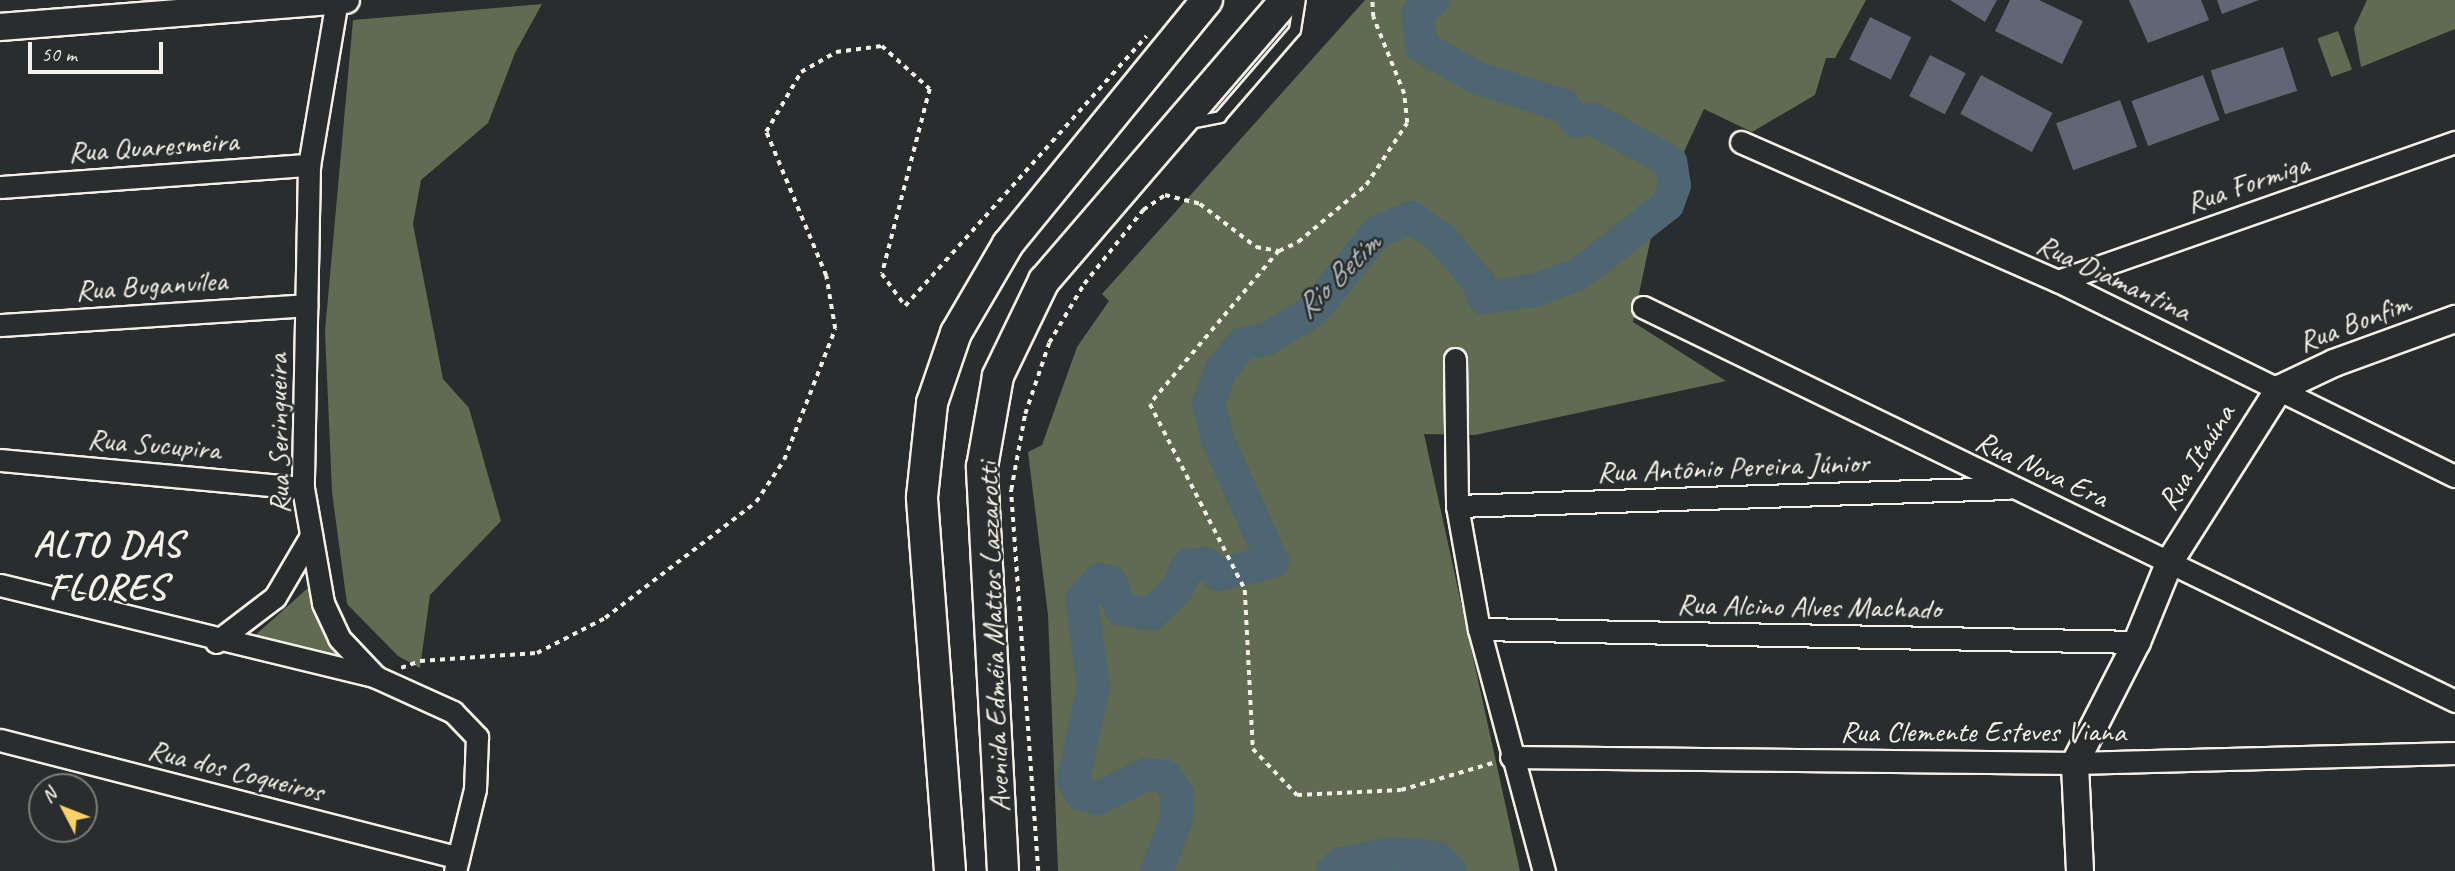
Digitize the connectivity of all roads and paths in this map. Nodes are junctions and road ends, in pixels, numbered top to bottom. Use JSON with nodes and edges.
{"nodes":[{"id":1,"x":340,"y":0,"type":"edge"},
{"id":2,"x":1207,"y":0,"type":"edge"},
{"id":3,"x":1286,"y":0,"type":"edge"},
{"id":4,"x":1300,"y":0,"type":"edge"},
{"id":5,"x":1372,"y":0,"type":"edge"},
{"id":6,"x":248,"y":4,"type":"edge"},
{"id":7,"x":0,"y":27,"type":"edge"},
{"id":8,"x":1153,"y":34,"type":"dead end"},
{"id":9,"x":1177,"y":126,"type":"junction"},
{"id":10,"x":1741,"y":142,"type":"dead end"},
{"id":11,"x":2455,"y":142,"type":"edge"},
{"id":12,"x":309,"y":165,"type":"junction"},
{"id":13,"x":0,"y":187,"type":"edge"},
{"id":14,"x":1279,"y":251,"type":"junction"},
{"id":15,"x":2058,"y":281,"type":"junction"},
{"id":16,"x":306,"y":305,"type":"junction"},
{"id":17,"x":1643,"y":307,"type":"dead end"},
{"id":18,"x":2455,"y":319,"type":"edge"},
{"id":19,"x":0,"y":325,"type":"edge"},
{"id":20,"x":1454,"y":359,"type":"dead end"},
{"id":21,"x":2279,"y":389,"type":"junction"},
{"id":22,"x":0,"y":460,"type":"edge"},
{"id":23,"x":2455,"y":476,"type":"edge"},
{"id":24,"x":303,"y":488,"type":"junction"},
{"id":25,"x":2010,"y":488,"type":"junction"},
{"id":26,"x":1457,"y":506,"type":"junction"},
{"id":27,"x":311,"y":536,"type":"junction"},
{"id":28,"x":2170,"y":561,"type":"junction"},
{"id":29,"x":0,"y":585,"type":"edge"},
{"id":30,"x":1479,"y":629,"type":"junction"},
{"id":31,"x":216,"y":642,"type":"junction"},
{"id":32,"x":2137,"y":642,"type":"junction"},
{"id":33,"x":376,"y":677,"type":"junction"},
{"id":34,"x":2455,"y":701,"type":"edge"},
{"id":35,"x":0,"y":740,"type":"edge"},
{"id":36,"x":2455,"y":753,"type":"edge"},
{"id":37,"x":1511,"y":757,"type":"junction"},
{"id":38,"x":2075,"y":764,"type":"junction"},
{"id":39,"x":456,"y":864,"type":"edge"},
{"id":40,"x":950,"y":871,"type":"edge"},
{"id":41,"x":1003,"y":871,"type":"edge"},
{"id":42,"x":1038,"y":871,"type":"edge"},
{"id":43,"x":1544,"y":871,"type":"edge"},
{"id":44,"x":2080,"y":871,"type":"edge"}],
"edges":[{"from":1,"to":6,"type":"street"},
{"from":1,"to":12,"type":"street","name":"Rua Seringueira"},
{"from":2,"to":40,"type":"main road","name":"Avenida Edméia Mattos Lazzarotti"},
{"from":3,"to":9,"type":"main road","name":"Avenida Edméia Mattos Lazzarotti"},
{"from":4,"to":9,"type":"lane"},
{"from":5,"to":14,"type":"path"},
{"from":6,"to":7,"type":"street"},
{"from":8,"to":33,"type":"path"},
{"from":9,"to":41,"type":"main road","name":"Avenida Edméia Mattos Lazzarotti"},
{"from":10,"to":15,"type":"street","name":"Rua Diamantina"},
{"from":11,"to":15,"type":"street","name":"Rua Formiga"},
{"from":12,"to":13,"type":"street","name":"Rua Quaresmeira"},
{"from":12,"to":16,"type":"street","name":"Rua Seringueira"},
{"from":14,"to":37,"type":"path"},
{"from":14,"to":42,"type":"path"},
{"from":15,"to":21,"type":"street","name":"Rua Diamantina"},
{"from":16,"to":19,"type":"street","name":"Rua Buganvílea"},
{"from":16,"to":24,"type":"street","name":"Rua Seringueira"},
{"from":17,"to":25,"type":"street","name":"Rua Nova Era"},
{"from":18,"to":21,"type":"street","name":"Rua Bonfim"},
{"from":20,"to":26,"type":"street"},
{"from":21,"to":23,"type":"street","name":"Rua Diamantina"},
{"from":21,"to":28,"type":"street","name":"Rua Itaúna"},
{"from":22,"to":24,"type":"street","name":"Rua Sucupira"},
{"from":24,"to":27,"type":"street","name":"Rua Seringueira"},
{"from":25,"to":26,"type":"street","name":"Rua Antônio Pereira Júnior"},
{"from":25,"to":28,"type":"street","name":"Rua Nova Era"},
{"from":26,"to":30,"type":"street"},
{"from":27,"to":31,"type":"street"},
{"from":27,"to":33,"type":"street","name":"Rua Seringueira"},
{"from":28,"to":32,"type":"street","name":"Rua Itaúna"},
{"from":28,"to":34,"type":"street","name":"Rua Nova Era"},
{"from":29,"to":31,"type":"street"},
{"from":30,"to":32,"type":"street","name":"Rua Alcino Alves Machado"},
{"from":30,"to":37,"type":"street"},
{"from":31,"to":33,"type":"street"},
{"from":32,"to":38,"type":"street","name":"Rua Itaúna"},
{"from":33,"to":39,"type":"street","name":"Rua Seringueira"},
{"from":35,"to":39,"type":"street","name":"Rua dos Coqueiros"},
{"from":36,"to":38,"type":"street","name":"Rua Clemente Esteves Viana"},
{"from":37,"to":38,"type":"street","name":"Rua Clemente Esteves Viana"},
{"from":37,"to":43,"type":"street"},
{"from":38,"to":44,"type":"street"}]}
